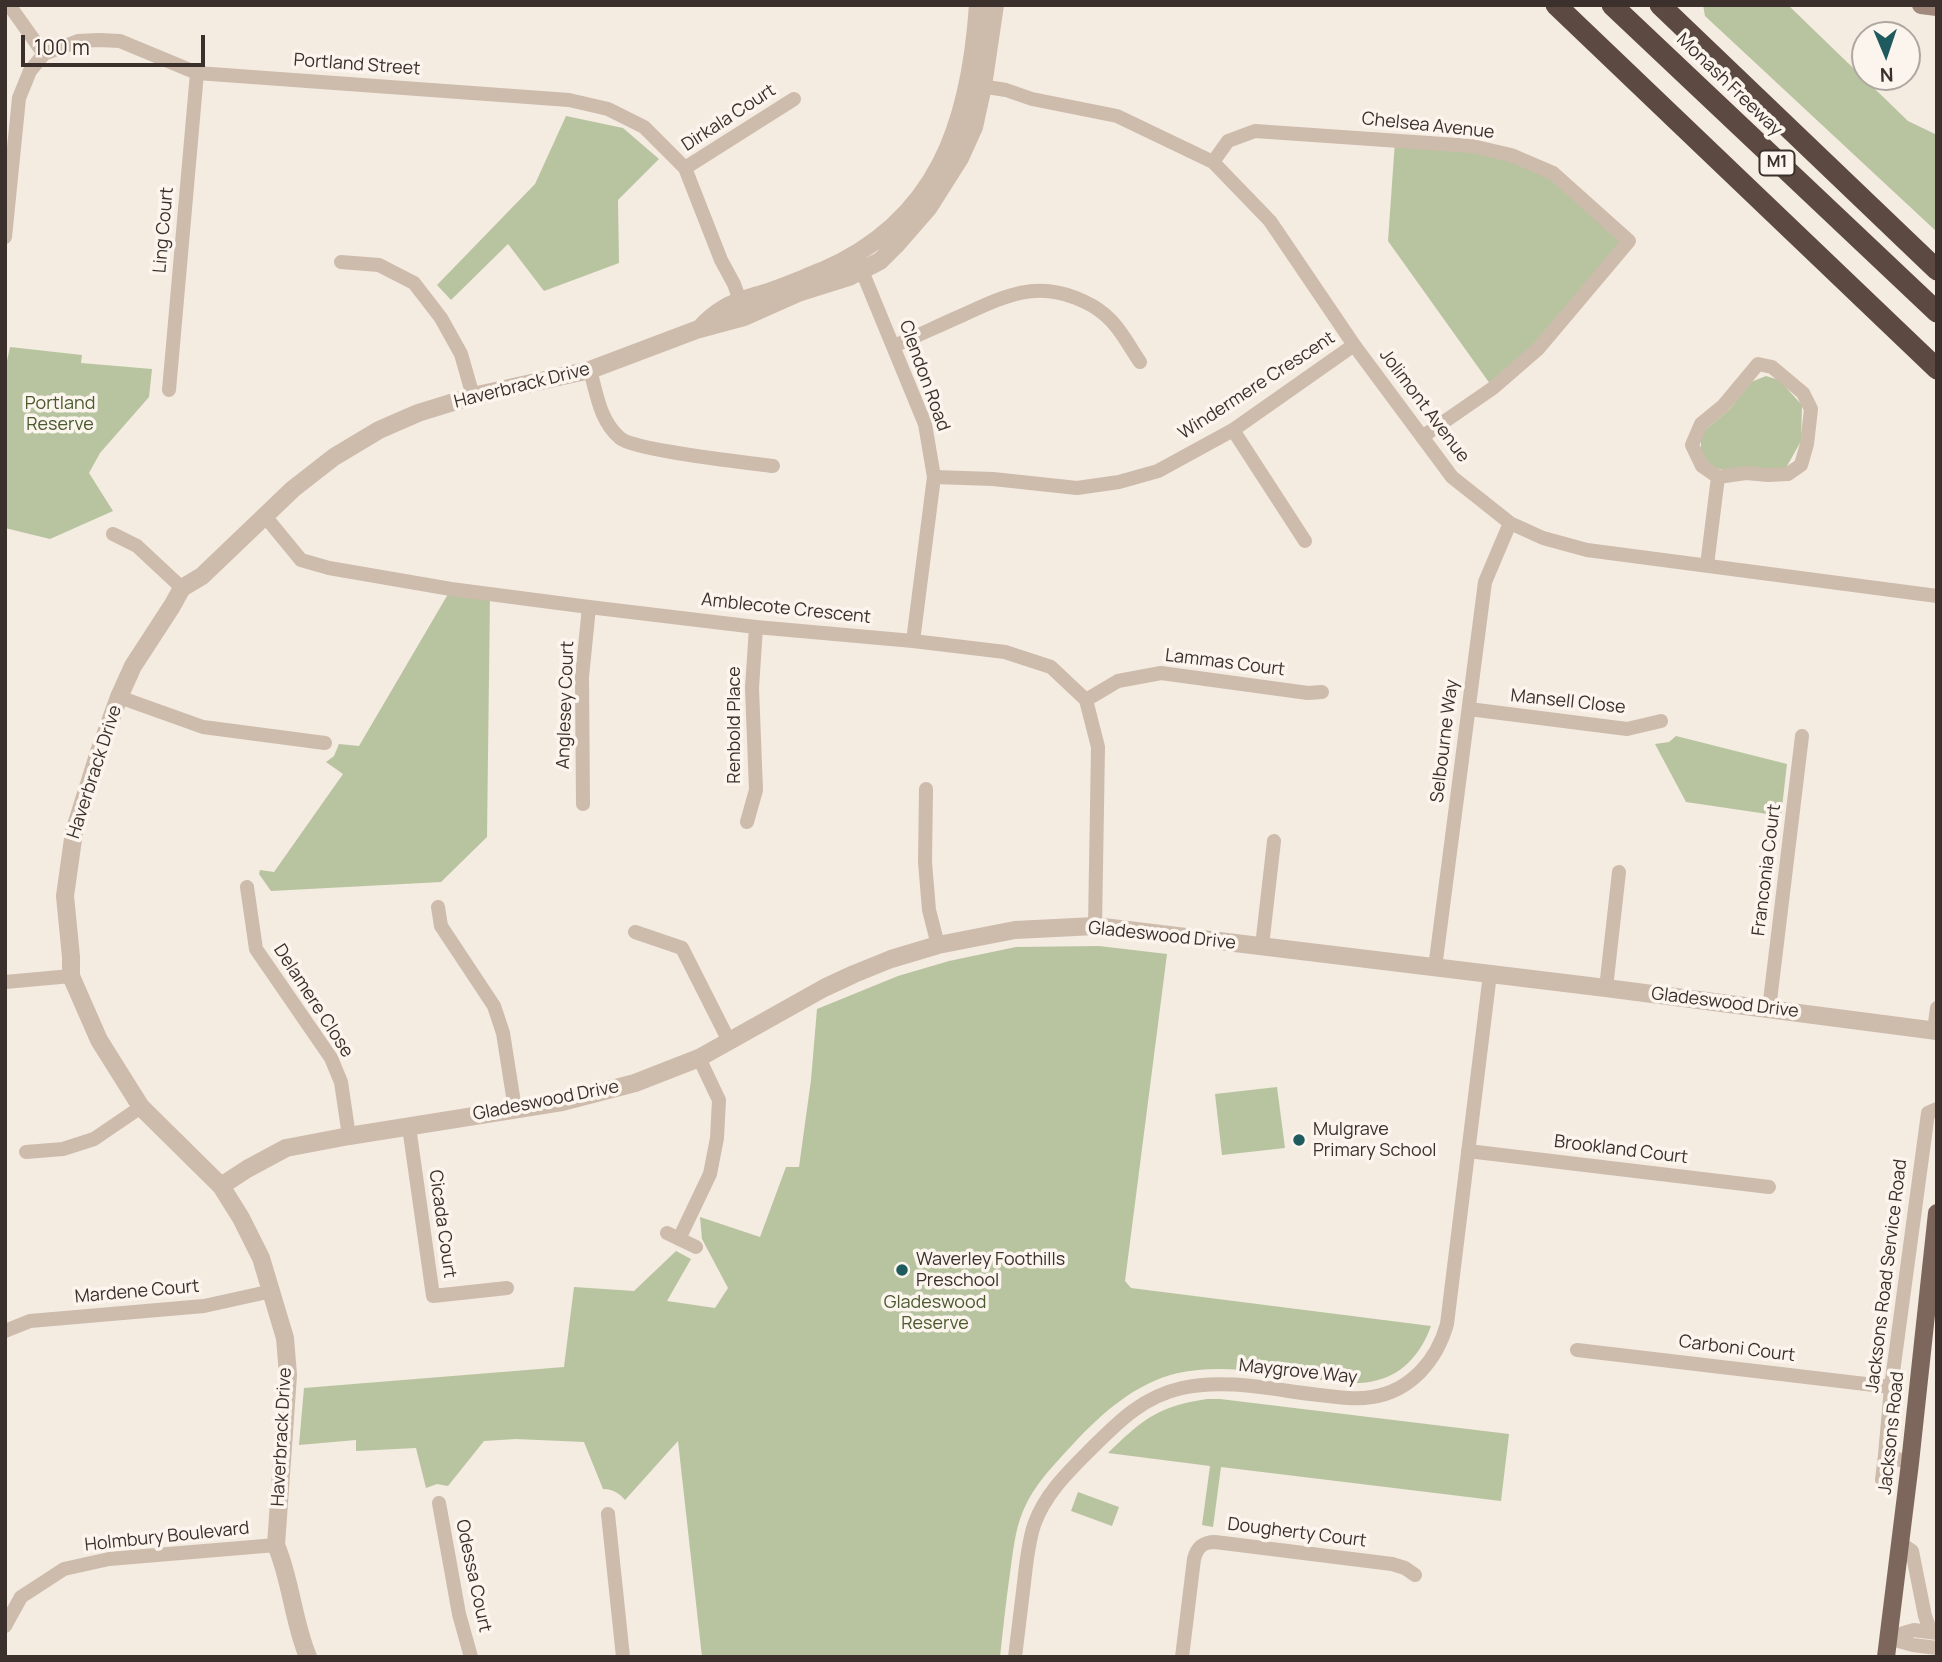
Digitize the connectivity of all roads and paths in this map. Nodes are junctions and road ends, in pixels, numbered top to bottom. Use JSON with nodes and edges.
{"nodes":[{"id":1,"x":9,"y":5,"type":"edge"},
{"id":2,"x":978,"y":5,"type":"edge"},
{"id":3,"x":995,"y":5,"type":"edge"},
{"id":4,"x":1660,"y":5,"type":"edge"},
{"id":5,"x":1921,"y":5,"type":"edge"},
{"id":6,"x":1937,"y":6,"type":"edge"},
{"id":7,"x":1616,"y":8,"type":"edge"},
{"id":8,"x":1562,"y":10,"type":"edge"},
{"id":9,"x":44,"y":54,"type":"junction"},
{"id":10,"x":197,"y":73,"type":"junction"},
{"id":11,"x":975,"y":85,"type":"junction"},
{"id":12,"x":794,"y":99,"type":"dead end"},
{"id":13,"x":1213,"y":162,"type":"junction"},
{"id":14,"x":685,"y":168,"type":"junction"},
{"id":15,"x":8,"y":176,"type":"edge"},
{"id":16,"x":5,"y":237,"type":"edge"},
{"id":17,"x":852,"y":255,"type":"junction"},
{"id":18,"x":341,"y":262,"type":"dead end"},
{"id":19,"x":1937,"y":270,"type":"edge"},
{"id":20,"x":862,"y":271,"type":"junction"},
{"id":21,"x":1841,"y":277,"type":"junction"},
{"id":22,"x":743,"y":309,"type":"junction"},
{"id":23,"x":1937,"y":312,"type":"edge"},
{"id":24,"x":1354,"y":345,"type":"junction"},
{"id":25,"x":894,"y":346,"type":"junction"},
{"id":26,"x":1140,"y":362,"type":"dead end"},
{"id":27,"x":1937,"y":369,"type":"edge"},
{"id":28,"x":590,"y":370,"type":"junction"},
{"id":29,"x":1937,"y":379,"type":"edge"},
{"id":30,"x":169,"y":390,"type":"dead end"},
{"id":31,"x":473,"y":396,"type":"junction"},
{"id":32,"x":1233,"y":430,"type":"junction"},
{"id":33,"x":1422,"y":437,"type":"junction"},
{"id":34,"x":773,"y":466,"type":"dead end"},
{"id":35,"x":934,"y":477,"type":"junction"},
{"id":36,"x":1718,"y":477,"type":"junction"},
{"id":37,"x":264,"y":515,"type":"junction"},
{"id":38,"x":1510,"y":523,"type":"junction"},
{"id":39,"x":113,"y":534,"type":"dead end"},
{"id":40,"x":1305,"y":541,"type":"dead end"},
{"id":41,"x":1707,"y":565,"type":"junction"},
{"id":42,"x":182,"y":588,"type":"junction"},
{"id":43,"x":1937,"y":596,"type":"edge"},
{"id":44,"x":589,"y":607,"type":"junction"},
{"id":45,"x":757,"y":627,"type":"junction"},
{"id":46,"x":913,"y":641,"type":"junction"},
{"id":47,"x":1322,"y":692,"type":"dead end"},
{"id":48,"x":119,"y":697,"type":"junction"},
{"id":49,"x":1086,"y":700,"type":"junction"},
{"id":50,"x":1469,"y":709,"type":"junction"},
{"id":51,"x":1661,"y":721,"type":"dead end"},
{"id":52,"x":1802,"y":736,"type":"dead end"},
{"id":53,"x":325,"y":743,"type":"dead end"},
{"id":54,"x":926,"y":789,"type":"dead end"},
{"id":55,"x":583,"y":804,"type":"dead end"},
{"id":56,"x":747,"y":822,"type":"dead end"},
{"id":57,"x":1274,"y":842,"type":"dead end"},
{"id":58,"x":1619,"y":872,"type":"dead end"},
{"id":59,"x":247,"y":887,"type":"dead end"},
{"id":60,"x":438,"y":907,"type":"dead end"},
{"id":61,"x":1095,"y":926,"type":"junction"},
{"id":62,"x":635,"y":932,"type":"dead end"},
{"id":63,"x":938,"y":945,"type":"junction"},
{"id":64,"x":1262,"y":946,"type":"junction"},
{"id":65,"x":1435,"y":968,"type":"junction"},
{"id":66,"x":1490,"y":974,"type":"junction"},
{"id":67,"x":71,"y":976,"type":"junction"},
{"id":68,"x":5,"y":982,"type":"edge"},
{"id":69,"x":1606,"y":988,"type":"junction"},
{"id":70,"x":1937,"y":1008,"type":"edge"},
{"id":71,"x":1769,"y":1009,"type":"junction"},
{"id":72,"x":1935,"y":1031,"type":"edge"},
{"id":73,"x":729,"y":1041,"type":"junction"},
{"id":74,"x":699,"y":1058,"type":"junction"},
{"id":75,"x":141,"y":1107,"type":"junction"},
{"id":76,"x":515,"y":1109,"type":"junction"},
{"id":77,"x":1937,"y":1109,"type":"edge"},
{"id":78,"x":409,"y":1127,"type":"junction"},
{"id":79,"x":349,"y":1136,"type":"junction"},
{"id":80,"x":1468,"y":1151,"type":"junction"},
{"id":81,"x":26,"y":1152,"type":"dead end"},
{"id":82,"x":221,"y":1186,"type":"junction"},
{"id":83,"x":1769,"y":1187,"type":"dead end"},
{"id":84,"x":1937,"y":1213,"type":"edge"},
{"id":85,"x":696,"y":1247,"type":"dead end"},
{"id":86,"x":507,"y":1288,"type":"dead end"},
{"id":87,"x":272,"y":1291,"type":"junction"},
{"id":88,"x":5,"y":1331,"type":"edge"},
{"id":89,"x":1577,"y":1350,"type":"dead end"},
{"id":90,"x":1891,"y":1387,"type":"junction"},
{"id":91,"x":1885,"y":1455,"type":"junction"},
{"id":92,"x":1910,"y":1463,"type":"junction"},
{"id":93,"x":1882,"y":1480,"type":"dead end"},
{"id":94,"x":439,"y":1503,"type":"dead end"},
{"id":95,"x":608,"y":1514,"type":"dead end"},
{"id":96,"x":1900,"y":1543,"type":"junction"},
{"id":97,"x":276,"y":1545,"type":"junction"},
{"id":98,"x":1415,"y":1575,"type":"dead end"},
{"id":99,"x":5,"y":1626,"type":"edge"},
{"id":100,"x":1934,"y":1633,"type":"edge"},
{"id":101,"x":1888,"y":1638,"type":"junction"},
{"id":102,"x":1937,"y":1648,"type":"edge"},
{"id":103,"x":308,"y":1657,"type":"edge"},
{"id":104,"x":471,"y":1657,"type":"edge"},
{"id":105,"x":623,"y":1657,"type":"edge"},
{"id":106,"x":1015,"y":1657,"type":"edge"},
{"id":107,"x":1182,"y":1657,"type":"edge"},
{"id":108,"x":1886,"y":1657,"type":"edge"}],
"edges":[{"from":1,"to":9,"type":"street"},
{"from":2,"to":11,"type":"street","name":"Haverbrack Drive"},
{"from":3,"to":11,"type":"street","name":"Haverbrack Drive"},
{"from":4,"to":19,"type":"highway","name":"Monash Freeway","number":"M1"},
{"from":5,"to":6,"type":"main road"},
{"from":7,"to":23,"type":"highway","name":"Monash Freeway","number":"M1"},
{"from":8,"to":21,"type":"highway"},
{"from":9,"to":10,"type":"street","name":"Portland Street"},
{"from":9,"to":15,"type":"street"},
{"from":10,"to":14,"type":"street","name":"Portland Street"},
{"from":10,"to":30,"type":"street","name":"Ling Court"},
{"from":11,"to":13,"type":"street","name":"Jolimont Avenue"},
{"from":11,"to":17,"type":"street","name":"Haverbrack Drive"},
{"from":11,"to":20,"type":"street","name":"Haverbrack Drive"},
{"from":12,"to":14,"type":"street","name":"Dirkala Court"},
{"from":13,"to":24,"type":"street","name":"Jolimont Avenue"},
{"from":13,"to":33,"type":"street","name":"Chelsea Avenue"},
{"from":14,"to":22,"type":"street","name":"Portland Street"},
{"from":15,"to":16,"type":"street"},
{"from":17,"to":20,"type":"street","name":"Clendon Road"},
{"from":17,"to":22,"type":"street","name":"Haverbrack Drive"},
{"from":18,"to":31,"type":"street"},
{"from":20,"to":22,"type":"street","name":"Haverbrack Drive"},
{"from":20,"to":25,"type":"street","name":"Clendon Road"},
{"from":21,"to":27,"type":"highway"},
{"from":21,"to":29,"type":"highway"},
{"from":22,"to":28,"type":"street","name":"Haverbrack Drive"},
{"from":24,"to":32,"type":"street","name":"Windermere Crescent"},
{"from":24,"to":33,"type":"street","name":"Jolimont Avenue"},
{"from":25,"to":26,"type":"street"},
{"from":25,"to":35,"type":"street","name":"Clendon Road"},
{"from":28,"to":31,"type":"street","name":"Haverbrack Drive"},
{"from":28,"to":34,"type":"street"},
{"from":31,"to":37,"type":"street","name":"Haverbrack Drive"},
{"from":32,"to":35,"type":"street","name":"Windermere Crescent"},
{"from":32,"to":40,"type":"street"},
{"from":33,"to":38,"type":"street","name":"Jolimont Avenue"},
{"from":35,"to":46,"type":"street","name":"Clendon Road"},
{"from":36,"to":36,"type":"street"},
{"from":36,"to":41,"type":"street"},
{"from":37,"to":42,"type":"street","name":"Haverbrack Drive"},
{"from":37,"to":44,"type":"street","name":"Amblecote Crescent"},
{"from":38,"to":41,"type":"street","name":"Jolimont Avenue"},
{"from":38,"to":50,"type":"street","name":"Selbourne Way"},
{"from":39,"to":42,"type":"street"},
{"from":41,"to":43,"type":"street","name":"Jolimont Avenue"},
{"from":42,"to":48,"type":"street","name":"Haverbrack Drive"},
{"from":44,"to":45,"type":"street","name":"Amblecote Crescent"},
{"from":44,"to":55,"type":"street","name":"Anglesey Court"},
{"from":45,"to":46,"type":"street","name":"Amblecote Crescent"},
{"from":45,"to":56,"type":"street","name":"Renbold Place"},
{"from":46,"to":49,"type":"street","name":"Amblecote Crescent"},
{"from":47,"to":49,"type":"street","name":"Lammas Court"},
{"from":48,"to":53,"type":"street"},
{"from":48,"to":67,"type":"street","name":"Haverbrack Drive"},
{"from":49,"to":61,"type":"street"},
{"from":50,"to":51,"type":"street","name":"Mansell Close"},
{"from":50,"to":65,"type":"street","name":"Selbourne Way"},
{"from":52,"to":71,"type":"street","name":"Franconia Court"},
{"from":54,"to":63,"type":"street"},
{"from":57,"to":64,"type":"street"},
{"from":58,"to":69,"type":"street"},
{"from":59,"to":79,"type":"street","name":"Delamere Close"},
{"from":60,"to":76,"type":"street"},
{"from":61,"to":63,"type":"street","name":"Gladeswood Drive"},
{"from":61,"to":64,"type":"street","name":"Gladeswood Drive"},
{"from":62,"to":73,"type":"street"},
{"from":63,"to":73,"type":"street","name":"Gladeswood Drive"},
{"from":64,"to":65,"type":"street","name":"Gladeswood Drive"},
{"from":65,"to":66,"type":"street","name":"Gladeswood Drive"},
{"from":66,"to":69,"type":"street","name":"Gladeswood Drive"},
{"from":66,"to":80,"type":"street","name":"Maygrove Way"},
{"from":67,"to":68,"type":"street"},
{"from":67,"to":75,"type":"street","name":"Haverbrack Drive"},
{"from":69,"to":71,"type":"street","name":"Gladeswood Drive"},
{"from":70,"to":72,"type":"street"},
{"from":71,"to":72,"type":"street","name":"Gladeswood Drive"},
{"from":73,"to":74,"type":"street","name":"Gladeswood Drive"},
{"from":74,"to":76,"type":"street","name":"Gladeswood Drive"},
{"from":74,"to":85,"type":"street"},
{"from":75,"to":81,"type":"street"},
{"from":75,"to":82,"type":"street","name":"Haverbrack Drive"},
{"from":76,"to":78,"type":"street","name":"Gladeswood Drive"},
{"from":77,"to":90,"type":"street","name":"Jacksons Road Service Road"},
{"from":78,"to":79,"type":"street","name":"Gladeswood Drive"},
{"from":78,"to":86,"type":"street","name":"Cicada Court"},
{"from":79,"to":82,"type":"street","name":"Gladeswood Drive"},
{"from":80,"to":83,"type":"street","name":"Brookland Court"},
{"from":80,"to":106,"type":"street","name":"Maygrove Way"},
{"from":82,"to":87,"type":"street","name":"Haverbrack Drive"},
{"from":84,"to":92,"type":"main road","name":"Jacksons Road"},
{"from":87,"to":88,"type":"street","name":"Mardene Court"},
{"from":87,"to":97,"type":"street","name":"Haverbrack Drive"},
{"from":89,"to":90,"type":"street","name":"Carboni Court"},
{"from":90,"to":91,"type":"street","name":"Jacksons Road Service Road"},
{"from":91,"to":92,"type":"street"},
{"from":91,"to":93,"type":"street","name":"Jacksons Road Service Road"},
{"from":92,"to":96,"type":"main road","name":"Jacksons Road"},
{"from":94,"to":104,"type":"street","name":"Odessa Court"},
{"from":95,"to":105,"type":"street"},
{"from":96,"to":100,"type":"street"},
{"from":96,"to":101,"type":"main road","name":"Jacksons Road"},
{"from":97,"to":99,"type":"street","name":"Holmbury Boulevard"},
{"from":97,"to":103,"type":"street","name":"Haverbrack Drive"},
{"from":98,"to":107,"type":"street","name":"Dougherty Court"},
{"from":100,"to":101,"type":"street"},
{"from":101,"to":102,"type":"street"},
{"from":101,"to":108,"type":"main road","name":"Jacksons Road"}]}
